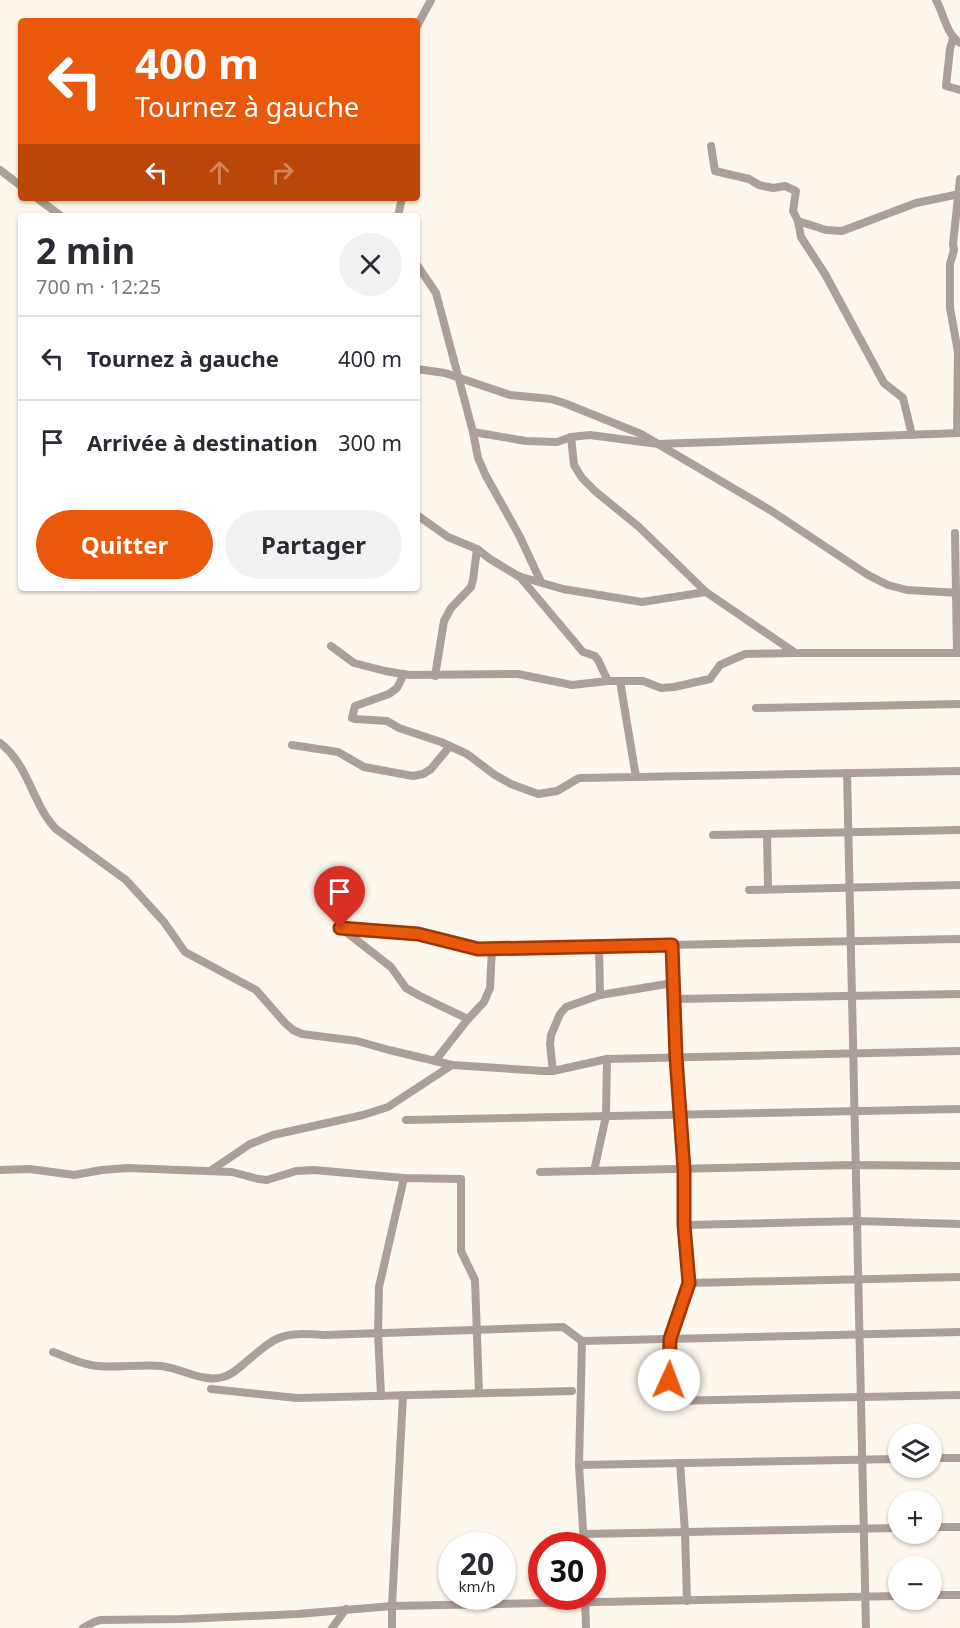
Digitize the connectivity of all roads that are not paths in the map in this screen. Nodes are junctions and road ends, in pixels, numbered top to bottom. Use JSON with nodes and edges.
{"nodes":[{"id":1,"x":431,"y":0,"type":"edge"},
{"id":2,"x":936,"y":0,"type":"edge"},
{"id":3,"x":420,"y":20,"type":"edge"},
{"id":4,"x":957,"y":41,"type":"edge"},
{"id":5,"x":960,"y":90,"type":"edge"},
{"id":6,"x":711,"y":146,"type":"dead end"},
{"id":7,"x":0,"y":170,"type":"edge"},
{"id":8,"x":960,"y":179,"type":"edge"},
{"id":9,"x":18,"y":184,"type":"edge"},
{"id":10,"x":959,"y":194,"type":"edge"},
{"id":11,"x":41,"y":201,"type":"edge"},
{"id":12,"x":56,"y":213,"type":"edge"},
{"id":13,"x":798,"y":221,"type":"junction"},
{"id":14,"x":954,"y":240,"type":"junction"},
{"id":15,"x":960,"y":248,"type":"edge"},
{"id":16,"x":420,"y":269,"type":"edge"},
{"id":17,"x":420,"y":369,"type":"edge"},
{"id":18,"x":458,"y":377,"type":"junction"},
{"id":19,"x":473,"y":432,"type":"junction"},
{"id":20,"x":958,"y":433,"type":"edge"},
{"id":21,"x":912,"y":435,"type":"junction"},
{"id":22,"x":571,"y":437,"type":"junction"},
{"id":23,"x":658,"y":444,"type":"junction"},
{"id":24,"x":420,"y":517,"type":"edge"},
{"id":25,"x":955,"y":533,"type":"dead end"},
{"id":26,"x":477,"y":549,"type":"junction"},
{"id":27,"x":518,"y":576,"type":"junction"},
{"id":28,"x":541,"y":582,"type":"junction"},
{"id":29,"x":705,"y":592,"type":"junction"},
{"id":30,"x":958,"y":593,"type":"edge"},
{"id":31,"x":332,"y":646,"type":"dead end"},
{"id":32,"x":794,"y":653,"type":"junction"},
{"id":33,"x":959,"y":653,"type":"edge"},
{"id":34,"x":404,"y":674,"type":"junction"},
{"id":35,"x":435,"y":676,"type":"junction"},
{"id":36,"x":608,"y":681,"type":"junction"},
{"id":37,"x":620,"y":681,"type":"junction"},
{"id":38,"x":960,"y":704,"type":"edge"},
{"id":39,"x":756,"y":708,"type":"dead end"},
{"id":40,"x":0,"y":743,"type":"edge"},
{"id":41,"x":292,"y":745,"type":"dead end"},
{"id":42,"x":450,"y":746,"type":"junction"},
{"id":43,"x":960,"y":771,"type":"edge"},
{"id":44,"x":847,"y":773,"type":"junction"},
{"id":45,"x":636,"y":777,"type":"junction"},
{"id":46,"x":960,"y":830,"type":"edge"},
{"id":47,"x":848,"y":833,"type":"junction"},
{"id":48,"x":767,"y":834,"type":"junction"},
{"id":49,"x":713,"y":835,"type":"dead end"},
{"id":50,"x":960,"y":885,"type":"edge"},
{"id":51,"x":849,"y":888,"type":"junction"},
{"id":52,"x":768,"y":889,"type":"junction"},
{"id":53,"x":749,"y":890,"type":"dead end"},
{"id":54,"x":960,"y":939,"type":"edge"},
{"id":55,"x":850,"y":941,"type":"junction"},
{"id":56,"x":672,"y":945,"type":"junction"},
{"id":57,"x":599,"y":946,"type":"junction"},
{"id":58,"x":492,"y":949,"type":"junction"},
{"id":59,"x":672,"y":983,"type":"junction"},
{"id":60,"x":960,"y":994,"type":"edge"},
{"id":61,"x":600,"y":995,"type":"junction"},
{"id":62,"x":852,"y":996,"type":"junction"},
{"id":63,"x":674,"y":999,"type":"junction"},
{"id":64,"x":468,"y":1019,"type":"junction"},
{"id":65,"x":960,"y":1052,"type":"edge"},
{"id":66,"x":853,"y":1054,"type":"junction"},
{"id":67,"x":676,"y":1057,"type":"junction"},
{"id":68,"x":607,"y":1059,"type":"junction"},
{"id":69,"x":435,"y":1061,"type":"junction"},
{"id":70,"x":452,"y":1065,"type":"junction"},
{"id":71,"x":553,"y":1071,"type":"junction"},
{"id":72,"x":960,"y":1109,"type":"edge"},
{"id":73,"x":854,"y":1111,"type":"junction"},
{"id":74,"x":680,"y":1115,"type":"junction"},
{"id":75,"x":606,"y":1116,"type":"junction"},
{"id":76,"x":406,"y":1120,"type":"dead end"},
{"id":77,"x":855,"y":1165,"type":"junction"},
{"id":78,"x":960,"y":1167,"type":"edge"},
{"id":79,"x":684,"y":1169,"type":"junction"},
{"id":80,"x":0,"y":1170,"type":"edge"},
{"id":81,"x":210,"y":1171,"type":"junction"},
{"id":82,"x":594,"y":1171,"type":"junction"},
{"id":83,"x":540,"y":1172,"type":"dead end"},
{"id":84,"x":404,"y":1178,"type":"junction"},
{"id":85,"x":857,"y":1221,"type":"junction"},
{"id":86,"x":960,"y":1224,"type":"edge"},
{"id":87,"x":684,"y":1225,"type":"junction"},
{"id":88,"x":960,"y":1277,"type":"edge"},
{"id":89,"x":858,"y":1279,"type":"junction"},
{"id":90,"x":689,"y":1283,"type":"junction"},
{"id":91,"x":477,"y":1330,"type":"junction"},
{"id":92,"x":960,"y":1332,"type":"edge"},
{"id":93,"x":378,"y":1333,"type":"junction"},
{"id":94,"x":859,"y":1334,"type":"junction"},
{"id":95,"x":670,"y":1339,"type":"junction"},
{"id":96,"x":582,"y":1341,"type":"junction"},
{"id":97,"x":53,"y":1352,"type":"dead end"},
{"id":98,"x":211,"y":1389,"type":"dead end"},
{"id":99,"x":572,"y":1391,"type":"dead end"},
{"id":100,"x":479,"y":1393,"type":"junction"},
{"id":101,"x":403,"y":1395,"type":"junction"},
{"id":102,"x":960,"y":1395,"type":"edge"},
{"id":103,"x":381,"y":1396,"type":"junction"},
{"id":104,"x":861,"y":1397,"type":"junction"},
{"id":105,"x":942,"y":1458,"type":"edge"},
{"id":106,"x":960,"y":1458,"type":"edge"},
{"id":107,"x":888,"y":1459,"type":"edge"},
{"id":108,"x":862,"y":1460,"type":"junction"},
{"id":109,"x":680,"y":1463,"type":"junction"},
{"id":110,"x":579,"y":1466,"type":"junction"},
{"id":111,"x":942,"y":1527,"type":"edge"},
{"id":112,"x":960,"y":1527,"type":"edge"},
{"id":113,"x":888,"y":1528,"type":"edge"},
{"id":114,"x":864,"y":1529,"type":"junction"},
{"id":115,"x":584,"y":1532,"type":"edge"},
{"id":116,"x":685,"y":1532,"type":"junction"},
{"id":117,"x":606,"y":1534,"type":"edge"},
{"id":118,"x":942,"y":1595,"type":"edge"},
{"id":119,"x":960,"y":1595,"type":"edge"},
{"id":120,"x":888,"y":1596,"type":"edge"},
{"id":121,"x":865,"y":1597,"type":"junction"},
{"id":122,"x":606,"y":1600,"type":"edge"},
{"id":123,"x":687,"y":1601,"type":"junction"},
{"id":124,"x":528,"y":1602,"type":"edge"},
{"id":125,"x":392,"y":1606,"type":"junction"},
{"id":126,"x":346,"y":1609,"type":"junction"},
{"id":127,"x":585,"y":1610,"type":"edge"},
{"id":128,"x":83,"y":1628,"type":"edge"},
{"id":129,"x":332,"y":1628,"type":"edge"},
{"id":130,"x":392,"y":1628,"type":"edge"},
{"id":131,"x":586,"y":1628,"type":"edge"},
{"id":132,"x":866,"y":1628,"type":"edge"}],
"edges":[{"from":1,"to":3,"type":"street"},
{"from":2,"to":4,"type":"street"},
{"from":4,"to":5,"type":"street"},
{"from":6,"to":13,"type":"street"},
{"from":7,"to":9,"type":"street"},
{"from":8,"to":10,"type":"street"},
{"from":10,"to":13,"type":"street"},
{"from":10,"to":14,"type":"street"},
{"from":11,"to":12,"type":"street"},
{"from":13,"to":21,"type":"street"},
{"from":14,"to":15,"type":"street"},
{"from":14,"to":20,"type":"street"},
{"from":16,"to":18,"type":"street"},
{"from":17,"to":18,"type":"street"},
{"from":18,"to":19,"type":"street"},
{"from":18,"to":23,"type":"street"},
{"from":19,"to":22,"type":"street"},
{"from":19,"to":28,"type":"street"},
{"from":20,"to":21,"type":"street"},
{"from":21,"to":23,"type":"street"},
{"from":22,"to":23,"type":"street"},
{"from":22,"to":29,"type":"street"},
{"from":23,"to":30,"type":"street"},
{"from":24,"to":26,"type":"street"},
{"from":25,"to":30,"type":"street"},
{"from":26,"to":27,"type":"street"},
{"from":26,"to":35,"type":"street"},
{"from":27,"to":28,"type":"street"},
{"from":27,"to":36,"type":"street"},
{"from":28,"to":29,"type":"street"},
{"from":29,"to":32,"type":"street"},
{"from":30,"to":33,"type":"street"},
{"from":31,"to":34,"type":"street"},
{"from":32,"to":33,"type":"street"},
{"from":32,"to":37,"type":"street"},
{"from":34,"to":35,"type":"street"},
{"from":34,"to":42,"type":"street"},
{"from":35,"to":36,"type":"street"},
{"from":36,"to":37,"type":"street"},
{"from":37,"to":45,"type":"street"},
{"from":38,"to":39,"type":"street"},
{"from":40,"to":69,"type":"street"},
{"from":41,"to":42,"type":"street"},
{"from":42,"to":45,"type":"street"},
{"from":43,"to":44,"type":"street"},
{"from":44,"to":45,"type":"street"},
{"from":44,"to":47,"type":"street"},
{"from":46,"to":47,"type":"street"},
{"from":47,"to":48,"type":"street"},
{"from":47,"to":51,"type":"street"},
{"from":48,"to":49,"type":"street"},
{"from":48,"to":52,"type":"street"},
{"from":50,"to":51,"type":"street"},
{"from":51,"to":52,"type":"street"},
{"from":51,"to":55,"type":"street"},
{"from":52,"to":53,"type":"street"},
{"from":54,"to":55,"type":"street"},
{"from":55,"to":56,"type":"street"},
{"from":55,"to":62,"type":"street"},
{"from":56,"to":57,"type":"street"},
{"from":56,"to":59,"type":"street"},
{"from":57,"to":58,"type":"street"},
{"from":57,"to":61,"type":"street"},
{"from":58,"to":64,"type":"street"},
{"from":58,"to":64,"type":"street"},
{"from":59,"to":61,"type":"street"},
{"from":59,"to":63,"type":"street"},
{"from":60,"to":62,"type":"street"},
{"from":61,"to":71,"type":"street"},
{"from":62,"to":63,"type":"street"},
{"from":62,"to":66,"type":"street"},
{"from":63,"to":67,"type":"street"},
{"from":64,"to":69,"type":"street"},
{"from":65,"to":66,"type":"street"},
{"from":66,"to":67,"type":"street"},
{"from":66,"to":73,"type":"street"},
{"from":67,"to":68,"type":"street"},
{"from":67,"to":74,"type":"street"},
{"from":68,"to":71,"type":"street"},
{"from":68,"to":75,"type":"street"},
{"from":69,"to":70,"type":"street"},
{"from":70,"to":71,"type":"street"},
{"from":70,"to":81,"type":"street"},
{"from":72,"to":73,"type":"street"},
{"from":73,"to":74,"type":"street"},
{"from":73,"to":77,"type":"street"},
{"from":74,"to":75,"type":"street"},
{"from":74,"to":79,"type":"street"},
{"from":75,"to":76,"type":"street"},
{"from":75,"to":82,"type":"street"},
{"from":77,"to":78,"type":"street"},
{"from":77,"to":79,"type":"street"},
{"from":77,"to":85,"type":"street"},
{"from":79,"to":82,"type":"street"},
{"from":79,"to":87,"type":"street"},
{"from":80,"to":81,"type":"street"},
{"from":81,"to":84,"type":"street"},
{"from":82,"to":83,"type":"street"},
{"from":84,"to":91,"type":"street"},
{"from":84,"to":93,"type":"street"},
{"from":85,"to":86,"type":"street"},
{"from":85,"to":87,"type":"street"},
{"from":85,"to":89,"type":"street"},
{"from":87,"to":90,"type":"street"},
{"from":88,"to":89,"type":"street"},
{"from":89,"to":90,"type":"street"},
{"from":89,"to":94,"type":"street"},
{"from":90,"to":95,"type":"street"},
{"from":91,"to":93,"type":"street"},
{"from":91,"to":96,"type":"street"},
{"from":91,"to":100,"type":"street"},
{"from":92,"to":94,"type":"street"},
{"from":93,"to":97,"type":"street"},
{"from":93,"to":103,"type":"street"},
{"from":94,"to":95,"type":"street"},
{"from":94,"to":104,"type":"street"},
{"from":95,"to":96,"type":"street"},
{"from":95,"to":104,"type":"street"},
{"from":96,"to":110,"type":"street"},
{"from":98,"to":103,"type":"street"},
{"from":99,"to":100,"type":"street"},
{"from":100,"to":101,"type":"street"},
{"from":101,"to":103,"type":"street"},
{"from":101,"to":125,"type":"street"},
{"from":102,"to":104,"type":"street"},
{"from":104,"to":108,"type":"street"},
{"from":105,"to":106,"type":"street"},
{"from":107,"to":108,"type":"street"},
{"from":108,"to":109,"type":"street"},
{"from":108,"to":114,"type":"street"},
{"from":109,"to":110,"type":"street"},
{"from":109,"to":116,"type":"street"},
{"from":110,"to":115,"type":"street"},
{"from":111,"to":112,"type":"street"},
{"from":113,"to":114,"type":"street"},
{"from":114,"to":116,"type":"street"},
{"from":114,"to":121,"type":"street"},
{"from":116,"to":117,"type":"street"},
{"from":116,"to":123,"type":"street"},
{"from":118,"to":119,"type":"street"},
{"from":120,"to":121,"type":"street"},
{"from":121,"to":123,"type":"street"},
{"from":121,"to":132,"type":"street"},
{"from":122,"to":123,"type":"street"},
{"from":124,"to":125,"type":"street"},
{"from":125,"to":126,"type":"street"},
{"from":125,"to":130,"type":"street"},
{"from":126,"to":128,"type":"street"},
{"from":126,"to":129,"type":"street"},
{"from":127,"to":131,"type":"street"}]}
